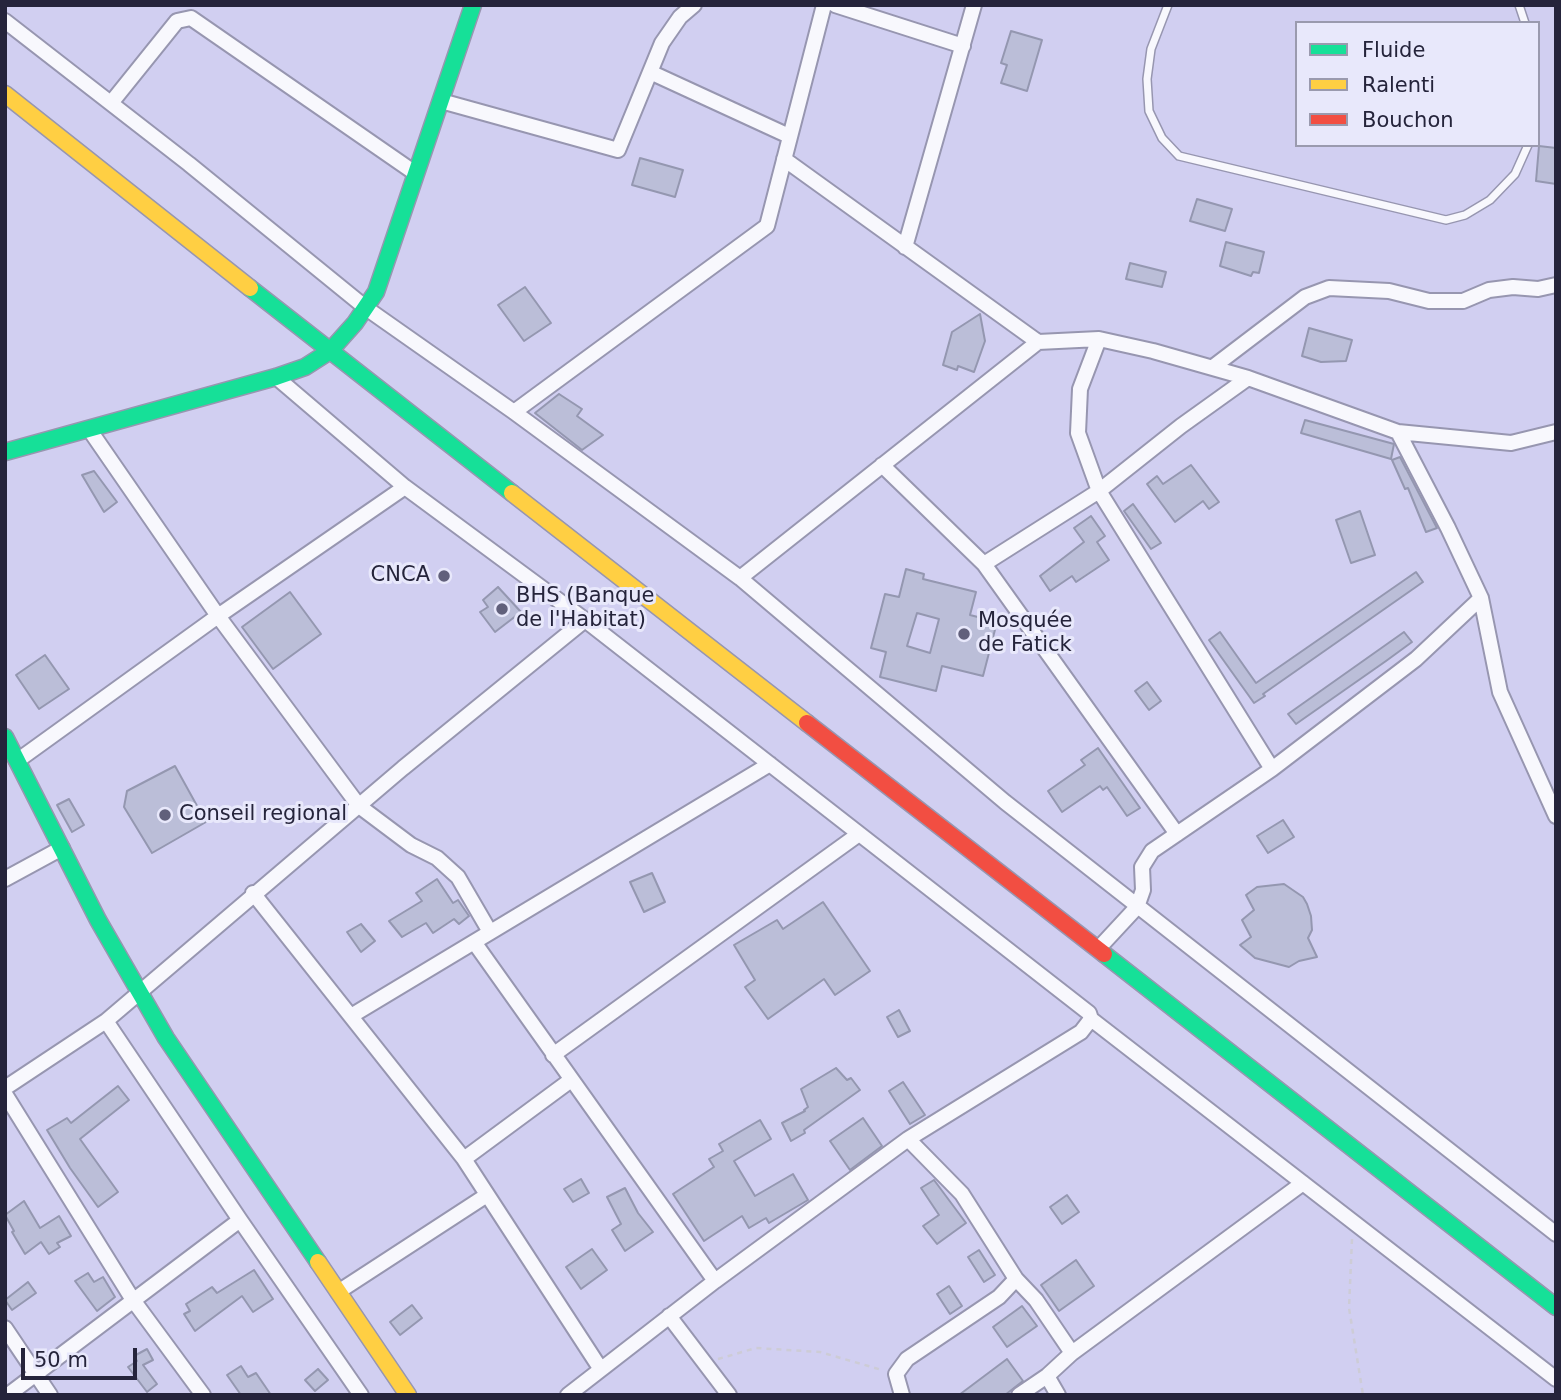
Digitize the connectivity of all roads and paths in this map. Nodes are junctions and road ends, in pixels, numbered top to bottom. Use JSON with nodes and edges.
{"nodes":[{"id":1,"x":473,"y":5,"type":"edge"},
{"id":2,"x":694,"y":5,"type":"edge"},
{"id":3,"x":824,"y":5,"type":"edge"},
{"id":4,"x":835,"y":5,"type":"edge"},
{"id":5,"x":974,"y":5,"type":"edge"},
{"id":6,"x":1168,"y":5,"type":"edge"},
{"id":7,"x":5,"y":21,"type":"edge"},
{"id":8,"x":962,"y":46,"type":"junction"},
{"id":9,"x":650,"y":72,"type":"junction"},
{"id":10,"x":5,"y":94,"type":"edge"},
{"id":11,"x":441,"y":101,"type":"junction"},
{"id":12,"x":111,"y":103,"type":"junction"},
{"id":13,"x":789,"y":136,"type":"junction"},
{"id":14,"x":1527,"y":147,"type":"edge"},
{"id":15,"x":784,"y":159,"type":"junction"},
{"id":16,"x":415,"y":173,"type":"junction"},
{"id":17,"x":905,"y":247,"type":"junction"},
{"id":18,"x":1556,"y":285,"type":"edge"},
{"id":19,"x":366,"y":308,"type":"junction"},
{"id":20,"x":1099,"y":339,"type":"junction"},
{"id":21,"x":1038,"y":342,"type":"junction"},
{"id":22,"x":330,"y":351,"type":"junction"},
{"id":23,"x":1213,"y":367,"type":"junction"},
{"id":24,"x":276,"y":377,"type":"junction"},
{"id":25,"x":1248,"y":378,"type":"junction"},
{"id":26,"x":514,"y":412,"type":"junction"},
{"id":27,"x":89,"y":429,"type":"junction"},
{"id":28,"x":1398,"y":432,"type":"junction"},
{"id":29,"x":1556,"y":432,"type":"edge"},
{"id":30,"x":5,"y":452,"type":"edge"},
{"id":31,"x":882,"y":465,"type":"junction"},
{"id":32,"x":405,"y":487,"type":"junction"},
{"id":33,"x":1099,"y":491,"type":"junction"},
{"id":34,"x":984,"y":564,"type":"junction"},
{"id":35,"x":740,"y":578,"type":"junction"},
{"id":36,"x":1481,"y":598,"type":"junction"},
{"id":37,"x":218,"y":615,"type":"junction"},
{"id":38,"x":585,"y":620,"type":"junction"},
{"id":39,"x":5,"y":737,"type":"edge"},
{"id":40,"x":17,"y":761,"type":"junction"},
{"id":41,"x":770,"y":764,"type":"junction"},
{"id":42,"x":1272,"y":769,"type":"junction"},
{"id":43,"x":359,"y":806,"type":"junction"},
{"id":44,"x":1556,"y":816,"type":"edge"},
{"id":45,"x":859,"y":834,"type":"junction"},
{"id":46,"x":1177,"y":834,"type":"junction"},
{"id":47,"x":62,"y":848,"type":"junction"},
{"id":48,"x":5,"y":879,"type":"edge"},
{"id":49,"x":253,"y":893,"type":"junction"},
{"id":50,"x":1137,"y":907,"type":"junction"},
{"id":51,"x":490,"y":932,"type":"junction"},
{"id":52,"x":474,"y":942,"type":"junction"},
{"id":53,"x":1098,"y":949,"type":"junction"},
{"id":54,"x":140,"y":994,"type":"junction"},
{"id":55,"x":351,"y":1016,"type":"junction"},
{"id":56,"x":1091,"y":1019,"type":"junction"},
{"id":57,"x":106,"y":1021,"type":"junction"},
{"id":58,"x":553,"y":1055,"type":"junction"},
{"id":59,"x":571,"y":1080,"type":"junction"},
{"id":60,"x":5,"y":1087,"type":"edge"},
{"id":61,"x":5,"y":1094,"type":"edge"},
{"id":62,"x":908,"y":1139,"type":"junction"},
{"id":63,"x":464,"y":1159,"type":"junction"},
{"id":64,"x":1303,"y":1183,"type":"junction"},
{"id":65,"x":487,"y":1195,"type":"junction"},
{"id":66,"x":240,"y":1220,"type":"junction"},
{"id":67,"x":1353,"y":1222,"type":"junction"},
{"id":68,"x":1556,"y":1234,"type":"edge"},
{"id":69,"x":1016,"y":1279,"type":"junction"},
{"id":70,"x":715,"y":1281,"type":"junction"},
{"id":71,"x":338,"y":1292,"type":"junction"},
{"id":72,"x":132,"y":1300,"type":"junction"},
{"id":73,"x":1556,"y":1307,"type":"edge"},
{"id":74,"x":669,"y":1316,"type":"junction"},
{"id":75,"x":5,"y":1328,"type":"edge"},
{"id":76,"x":1072,"y":1353,"type":"junction"},
{"id":77,"x":705,"y":1362,"type":"junction"},
{"id":78,"x":600,"y":1368,"type":"junction"},
{"id":79,"x":36,"y":1374,"type":"junction"},
{"id":80,"x":896,"y":1374,"type":"junction"},
{"id":81,"x":1047,"y":1376,"type":"junction"},
{"id":82,"x":1556,"y":1379,"type":"edge"},
{"id":83,"x":8,"y":1395,"type":"edge"},
{"id":84,"x":50,"y":1395,"type":"edge"},
{"id":85,"x":203,"y":1395,"type":"edge"},
{"id":86,"x":361,"y":1395,"type":"edge"},
{"id":87,"x":408,"y":1395,"type":"edge"},
{"id":88,"x":568,"y":1395,"type":"edge"},
{"id":89,"x":729,"y":1395,"type":"edge"},
{"id":90,"x":902,"y":1395,"type":"edge"},
{"id":91,"x":1019,"y":1395,"type":"edge"},
{"id":92,"x":1058,"y":1395,"type":"edge"},
{"id":93,"x":1363,"y":1395,"type":"edge"}],
"edges":[{"from":1,"to":11,"type":"street"},
{"from":2,"to":9,"type":"street"},
{"from":3,"to":13,"type":"street"},
{"from":4,"to":8,"type":"street"},
{"from":5,"to":8,"type":"street"},
{"from":6,"to":14,"type":"lane"},
{"from":7,"to":12,"type":"street"},
{"from":8,"to":17,"type":"street"},
{"from":9,"to":11,"type":"street"},
{"from":9,"to":13,"type":"street"},
{"from":10,"to":22,"type":"street"},
{"from":11,"to":16,"type":"street"},
{"from":12,"to":16,"type":"street"},
{"from":12,"to":19,"type":"street"},
{"from":13,"to":15,"type":"street"},
{"from":15,"to":17,"type":"street"},
{"from":15,"to":26,"type":"street"},
{"from":16,"to":19,"type":"street"},
{"from":17,"to":21,"type":"street"},
{"from":18,"to":23,"type":"street"},
{"from":19,"to":22,"type":"street"},
{"from":19,"to":26,"type":"street"},
{"from":20,"to":21,"type":"street"},
{"from":20,"to":23,"type":"street"},
{"from":20,"to":33,"type":"street"},
{"from":21,"to":31,"type":"street"},
{"from":22,"to":24,"type":"street"},
{"from":22,"to":53,"type":"street"},
{"from":23,"to":25,"type":"street"},
{"from":24,"to":27,"type":"street"},
{"from":24,"to":32,"type":"street"},
{"from":25,"to":28,"type":"street"},
{"from":25,"to":33,"type":"street"},
{"from":26,"to":35,"type":"street"},
{"from":27,"to":30,"type":"street"},
{"from":27,"to":37,"type":"street"},
{"from":28,"to":29,"type":"street"},
{"from":28,"to":36,"type":"street"},
{"from":31,"to":34,"type":"street"},
{"from":31,"to":35,"type":"street"},
{"from":32,"to":37,"type":"street"},
{"from":32,"to":38,"type":"street"},
{"from":33,"to":34,"type":"street"},
{"from":33,"to":42,"type":"street"},
{"from":34,"to":46,"type":"street"},
{"from":35,"to":50,"type":"street"},
{"from":36,"to":42,"type":"street"},
{"from":36,"to":44,"type":"street"},
{"from":37,"to":40,"type":"street"},
{"from":37,"to":43,"type":"street"},
{"from":38,"to":41,"type":"street"},
{"from":38,"to":43,"type":"street"},
{"from":39,"to":40,"type":"street"},
{"from":40,"to":47,"type":"street"},
{"from":41,"to":45,"type":"street"},
{"from":41,"to":51,"type":"street"},
{"from":42,"to":46,"type":"street"},
{"from":43,"to":49,"type":"street"},
{"from":43,"to":51,"type":"street"},
{"from":45,"to":56,"type":"street"},
{"from":45,"to":58,"type":"street"},
{"from":46,"to":50,"type":"street"},
{"from":47,"to":48,"type":"street"},
{"from":47,"to":54,"type":"street"},
{"from":49,"to":54,"type":"street"},
{"from":49,"to":55,"type":"street"},
{"from":50,"to":53,"type":"street"},
{"from":50,"to":68,"type":"street"},
{"from":51,"to":52,"type":"street"},
{"from":52,"to":55,"type":"street"},
{"from":52,"to":58,"type":"street"},
{"from":53,"to":73,"type":"street"},
{"from":54,"to":57,"type":"street"},
{"from":54,"to":71,"type":"street"},
{"from":55,"to":63,"type":"street"},
{"from":56,"to":62,"type":"street"},
{"from":56,"to":64,"type":"street"},
{"from":57,"to":60,"type":"street"},
{"from":57,"to":66,"type":"street"},
{"from":58,"to":59,"type":"street"},
{"from":59,"to":63,"type":"street"},
{"from":59,"to":70,"type":"street"},
{"from":61,"to":72,"type":"street"},
{"from":62,"to":69,"type":"street"},
{"from":62,"to":70,"type":"street"},
{"from":63,"to":65,"type":"street"},
{"from":64,"to":67,"type":"street"},
{"from":64,"to":76,"type":"street"},
{"from":65,"to":71,"type":"street"},
{"from":65,"to":78,"type":"street"},
{"from":66,"to":72,"type":"street"},
{"from":66,"to":86,"type":"street"},
{"from":67,"to":82,"type":"street"},
{"from":67,"to":93,"type":"path"},
{"from":69,"to":76,"type":"street"},
{"from":69,"to":80,"type":"street"},
{"from":70,"to":74,"type":"street"},
{"from":71,"to":87,"type":"street"},
{"from":72,"to":79,"type":"street"},
{"from":72,"to":85,"type":"street"},
{"from":74,"to":77,"type":"street"},
{"from":74,"to":78,"type":"street"},
{"from":75,"to":79,"type":"street"},
{"from":76,"to":81,"type":"street"},
{"from":77,"to":80,"type":"path"},
{"from":77,"to":89,"type":"street"},
{"from":78,"to":88,"type":"street"},
{"from":79,"to":83,"type":"street"},
{"from":79,"to":84,"type":"street"},
{"from":80,"to":90,"type":"street"},
{"from":81,"to":91,"type":"street"},
{"from":81,"to":92,"type":"street"}]}
